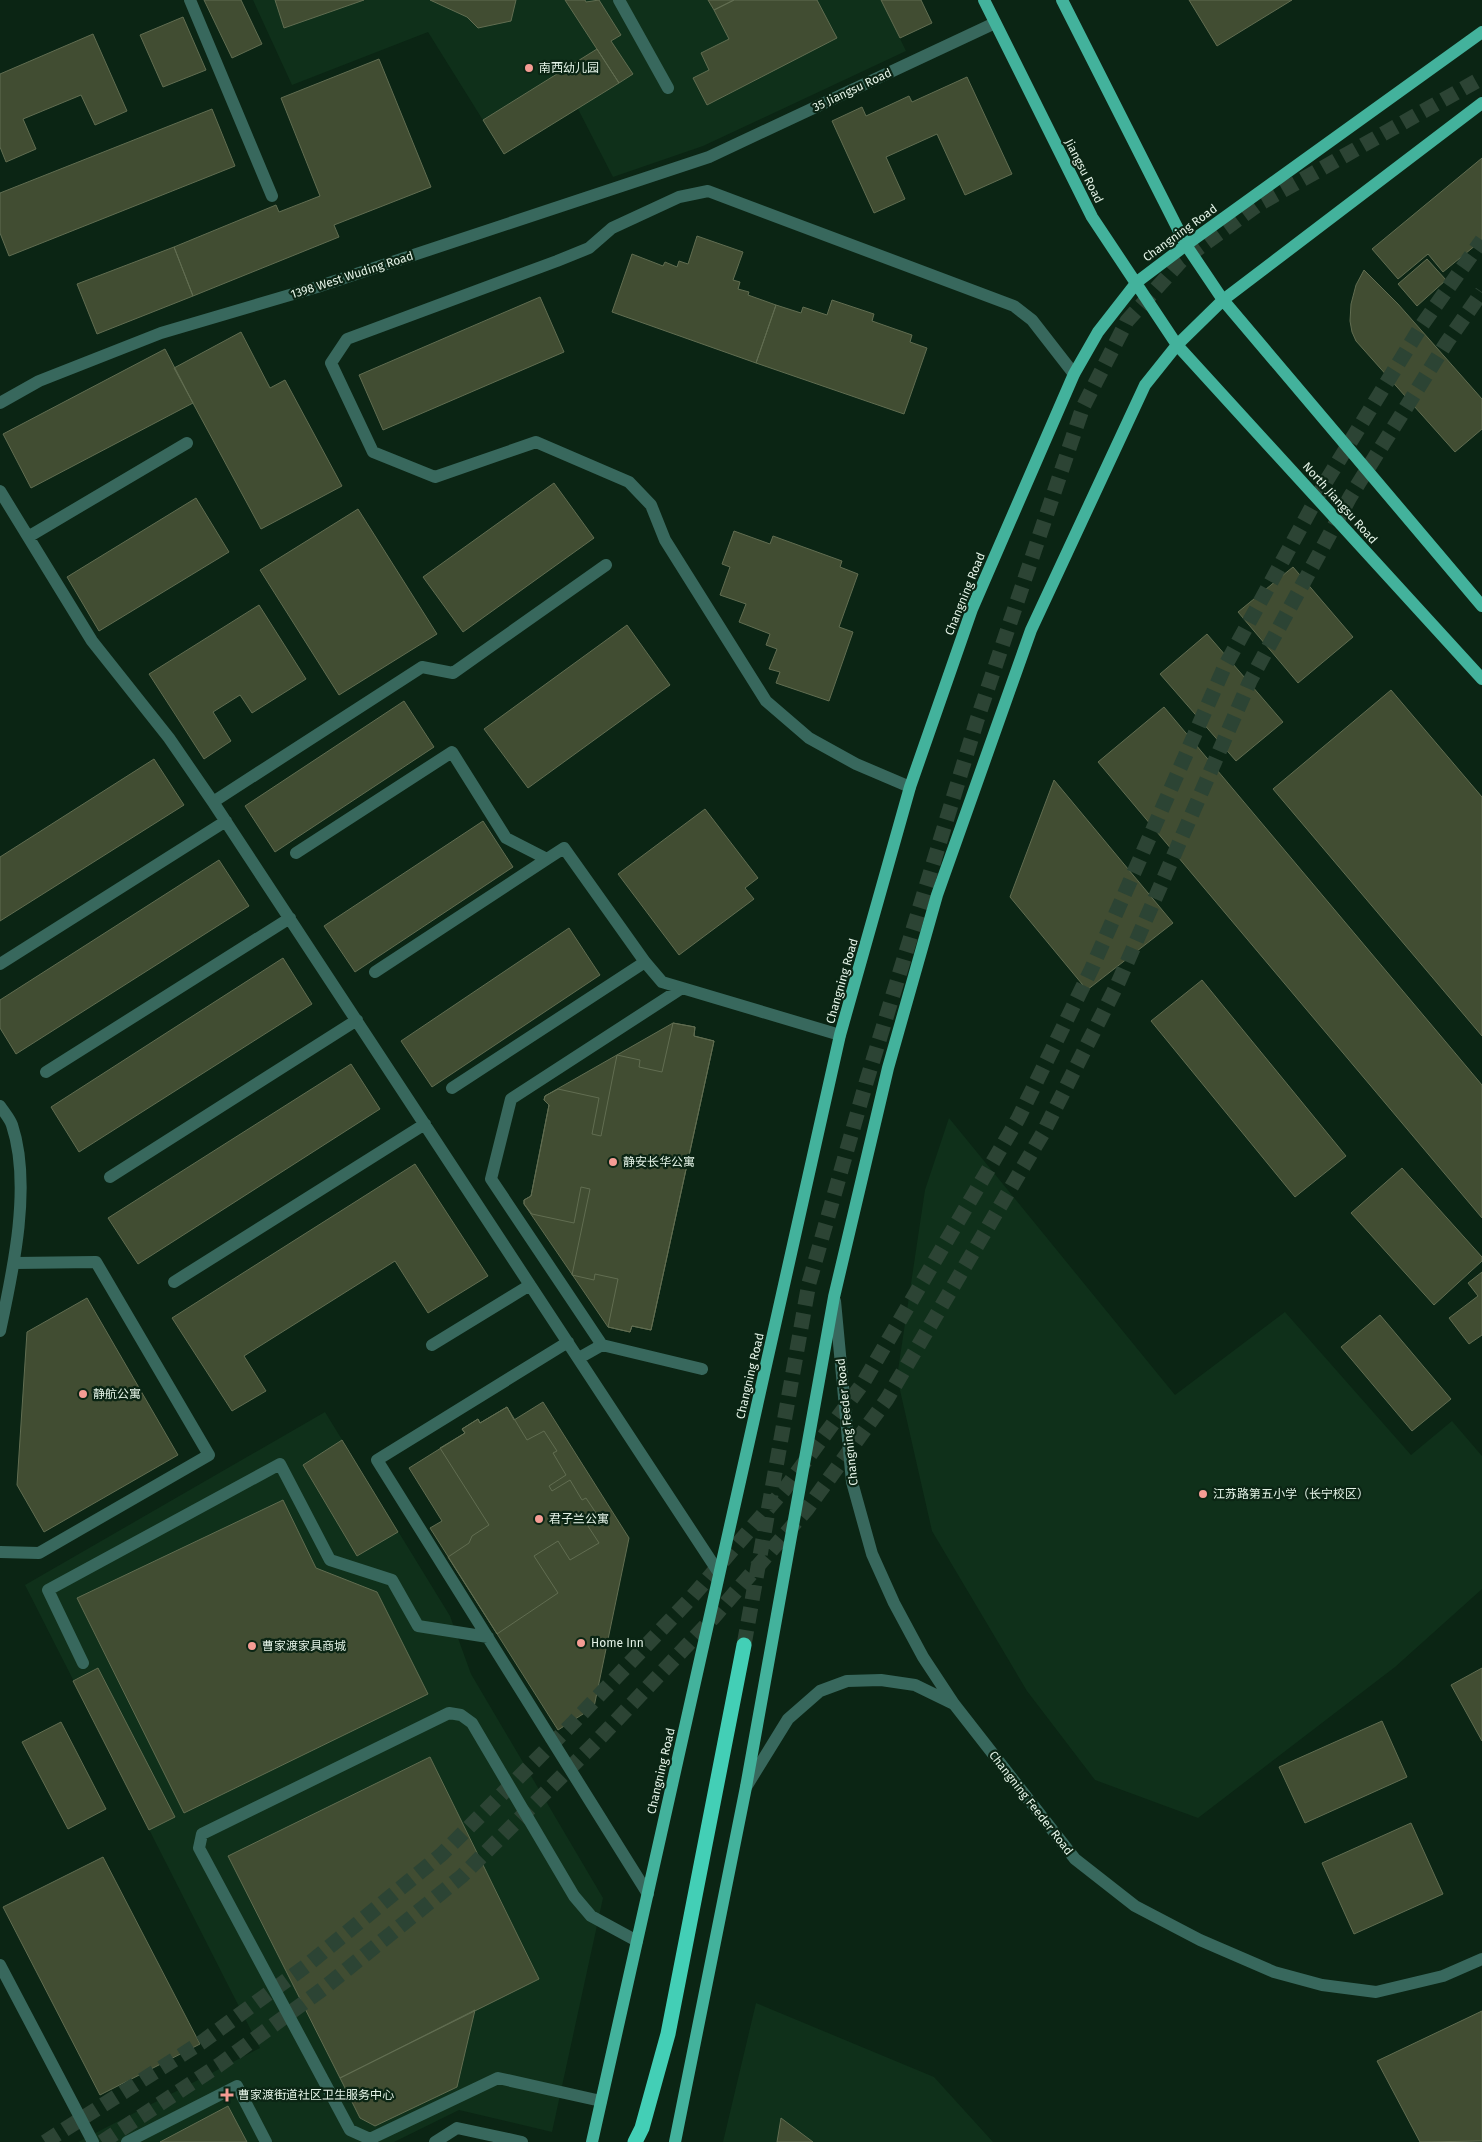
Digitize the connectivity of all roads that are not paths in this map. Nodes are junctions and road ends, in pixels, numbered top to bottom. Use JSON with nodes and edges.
{"nodes":[{"id":1,"x":190,"y":0,"type":"edge"},
{"id":2,"x":619,"y":0,"type":"edge"},
{"id":3,"x":984,"y":0,"type":"edge"},
{"id":4,"x":1062,"y":0,"type":"edge"},
{"id":5,"x":995,"y":23,"type":"junction"},
{"id":6,"x":1482,"y":32,"type":"edge"},
{"id":7,"x":668,"y":88,"type":"dead end"},
{"id":8,"x":1482,"y":103,"type":"edge"},
{"id":9,"x":709,"y":157,"type":"joint"},
{"id":10,"x":272,"y":196,"type":"dead end"},
{"id":11,"x":1186,"y":245,"type":"junction"},
{"id":12,"x":1137,"y":282,"type":"junction"},
{"id":13,"x":1223,"y":300,"type":"junction"},
{"id":14,"x":1177,"y":345,"type":"junction"},
{"id":15,"x":1074,"y":374,"type":"junction"},
{"id":16,"x":0,"y":403,"type":"edge"},
{"id":17,"x":187,"y":443,"type":"dead end"},
{"id":18,"x":0,"y":491,"type":"edge"},
{"id":19,"x":28,"y":537,"type":"junction"},
{"id":20,"x":606,"y":565,"type":"dead end"},
{"id":21,"x":1482,"y":606,"type":"edge"},
{"id":22,"x":1482,"y":680,"type":"edge"},
{"id":23,"x":910,"y":787,"type":"junction"},
{"id":24,"x":214,"y":802,"type":"junction"},
{"id":25,"x":226,"y":821,"type":"junction"},
{"id":26,"x":296,"y":853,"type":"dead end"},
{"id":27,"x":547,"y":859,"type":"junction"},
{"id":28,"x":290,"y":918,"type":"junction"},
{"id":29,"x":645,"y":962,"type":"junction"},
{"id":30,"x":0,"y":964,"type":"edge"},
{"id":31,"x":375,"y":972,"type":"dead end"},
{"id":32,"x":682,"y":988,"type":"junction"},
{"id":33,"x":357,"y":1020,"type":"junction"},
{"id":34,"x":840,"y":1035,"type":"junction"},
{"id":35,"x":46,"y":1072,"type":"dead end"},
{"id":36,"x":452,"y":1088,"type":"dead end"},
{"id":37,"x":0,"y":1106,"type":"edge"},
{"id":38,"x":425,"y":1124,"type":"junction"},
{"id":39,"x":110,"y":1178,"type":"dead end"},
{"id":40,"x":15,"y":1263,"type":"junction"},
{"id":41,"x":174,"y":1282,"type":"dead end"},
{"id":42,"x":530,"y":1285,"type":"junction"},
{"id":43,"x":834,"y":1298,"type":"junction"},
{"id":44,"x":0,"y":1331,"type":"edge"},
{"id":45,"x":568,"y":1342,"type":"junction"},
{"id":46,"x":432,"y":1345,"type":"dead end"},
{"id":47,"x":602,"y":1345,"type":"junction"},
{"id":48,"x":579,"y":1358,"type":"junction"},
{"id":49,"x":702,"y":1370,"type":"dead end"},
{"id":50,"x":0,"y":1552,"type":"edge"},
{"id":51,"x":720,"y":1573,"type":"junction"},
{"id":52,"x":488,"y":1637,"type":"junction"},
{"id":53,"x":744,"y":1645,"type":"tunnel mouth"},
{"id":54,"x":83,"y":1663,"type":"dead end"},
{"id":55,"x":954,"y":1704,"type":"junction"},
{"id":56,"x":746,"y":1787,"type":"junction"},
{"id":57,"x":648,"y":1894,"type":"junction"},
{"id":58,"x":637,"y":1941,"type":"junction"},
{"id":59,"x":1482,"y":1958,"type":"edge"},
{"id":60,"x":0,"y":1964,"type":"edge"},
{"id":61,"x":601,"y":2101,"type":"junction"},
{"id":62,"x":93,"y":2142,"type":"edge"},
{"id":63,"x":127,"y":2142,"type":"edge"},
{"id":64,"x":266,"y":2142,"type":"edge"},
{"id":65,"x":435,"y":2142,"type":"edge"},
{"id":66,"x":522,"y":2142,"type":"edge"},
{"id":67,"x":592,"y":2142,"type":"edge"},
{"id":68,"x":635,"y":2142,"type":"edge"},
{"id":69,"x":675,"y":2142,"type":"edge"}],
"edges":[{"from":1,"to":10,"type":"street"},
{"from":2,"to":7,"type":"street"},
{"from":3,"to":5,"type":"main road","name":"Jiangsu Road"},
{"from":4,"to":11,"type":"main road"},
{"from":5,"to":9,"type":"street","name":"35 Jiangsu Road"},
{"from":5,"to":12,"type":"main road","name":"Jiangsu Road"},
{"from":6,"to":11,"type":"main road","name":"Changning Road"},
{"from":8,"to":13,"type":"main road"},
{"from":9,"to":16,"type":"street","name":"1398 West Wuding Road"},
{"from":11,"to":12,"type":"main road","name":"Changning Road"},
{"from":11,"to":13,"type":"main road"},
{"from":12,"to":14,"type":"main road","name":"Jiangsu Road"},
{"from":12,"to":15,"type":"main road","name":"Changning Road"},
{"from":13,"to":14,"type":"main road"},
{"from":13,"to":21,"type":"main road"},
{"from":14,"to":22,"type":"main road","name":"North Jiangsu Road"},
{"from":14,"to":43,"type":"main road"},
{"from":15,"to":23,"type":"main road","name":"Changning Road"},
{"from":15,"to":23,"type":"street"},
{"from":17,"to":19,"type":"street"},
{"from":18,"to":19,"type":"street"},
{"from":19,"to":24,"type":"street"},
{"from":20,"to":24,"type":"street"},
{"from":23,"to":34,"type":"main road","name":"Changning Road"},
{"from":24,"to":25,"type":"street"},
{"from":25,"to":28,"type":"street"},
{"from":25,"to":30,"type":"street"},
{"from":26,"to":27,"type":"street"},
{"from":27,"to":29,"type":"street"},
{"from":27,"to":31,"type":"street"},
{"from":28,"to":33,"type":"street"},
{"from":28,"to":35,"type":"street"},
{"from":29,"to":32,"type":"street"},
{"from":29,"to":36,"type":"street"},
{"from":32,"to":34,"type":"street"},
{"from":32,"to":47,"type":"street"},
{"from":33,"to":38,"type":"street"},
{"from":33,"to":39,"type":"street"},
{"from":34,"to":51,"type":"main road","name":"Changning Road"},
{"from":37,"to":40,"type":"street"},
{"from":38,"to":41,"type":"street"},
{"from":38,"to":42,"type":"street"},
{"from":40,"to":44,"type":"street"},
{"from":40,"to":50,"type":"street"},
{"from":42,"to":45,"type":"street"},
{"from":42,"to":46,"type":"street"},
{"from":43,"to":55,"type":"street","name":"Changning Feeder Road"},
{"from":43,"to":56,"type":"main road"},
{"from":45,"to":48,"type":"street"},
{"from":45,"to":52,"type":"street"},
{"from":47,"to":48,"type":"street"},
{"from":47,"to":49,"type":"street"},
{"from":48,"to":51,"type":"street"},
{"from":51,"to":57,"type":"main road","name":"Changning Road"},
{"from":52,"to":54,"type":"street"},
{"from":52,"to":57,"type":"street"},
{"from":53,"to":68,"type":"highway"},
{"from":55,"to":56,"type":"street","name":"Changning Feeder Road"},
{"from":55,"to":59,"type":"street","name":"Changning Feeder Road"},
{"from":56,"to":69,"type":"main road"},
{"from":57,"to":58,"type":"main road","name":"Changning Road"},
{"from":58,"to":61,"type":"main road","name":"Changning Road"},
{"from":58,"to":61,"type":"street"},
{"from":60,"to":62,"type":"street"},
{"from":61,"to":67,"type":"main road","name":"Changning Road"},
{"from":63,"to":64,"type":"street"},
{"from":65,"to":66,"type":"street"}]}
